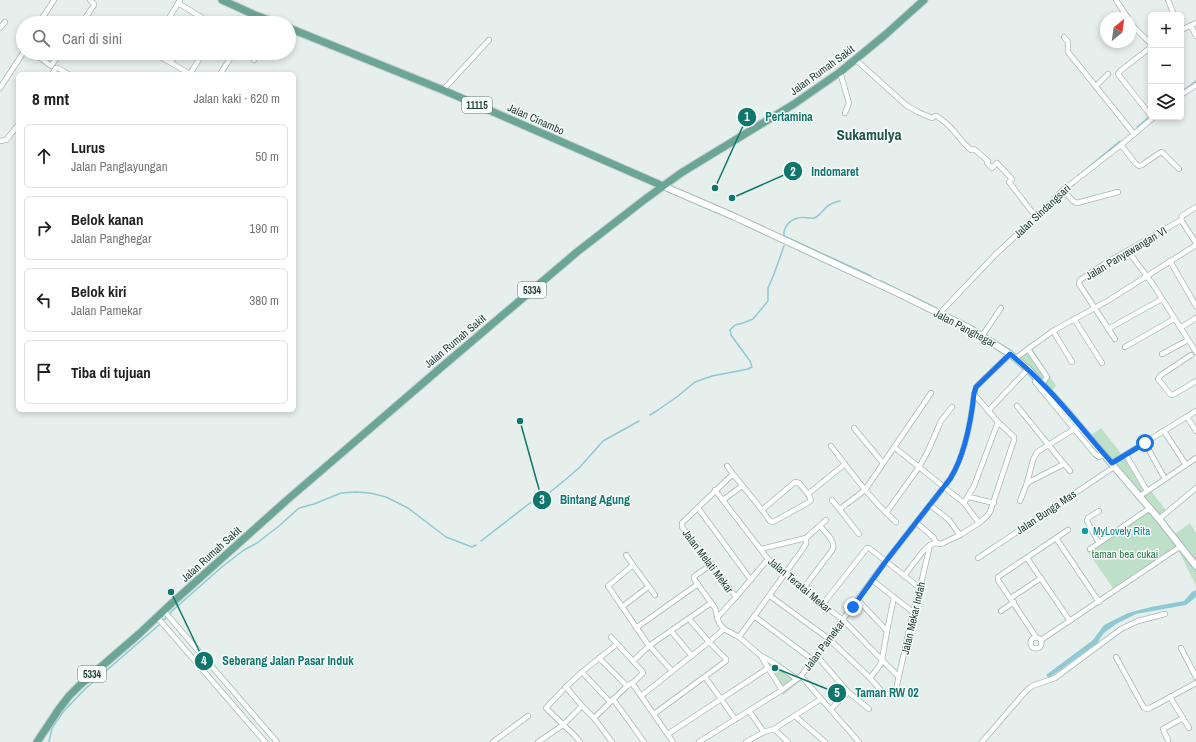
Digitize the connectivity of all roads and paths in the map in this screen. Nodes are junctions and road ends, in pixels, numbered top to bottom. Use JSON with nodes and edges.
{"nodes":[{"id":1,"x":54,"y":0,"type":"edge"},
{"id":2,"x":90,"y":0,"type":"edge"},
{"id":3,"x":222,"y":0,"type":"edge"},
{"id":4,"x":924,"y":0,"type":"edge"},
{"id":5,"x":1116,"y":0,"type":"edge"},
{"id":6,"x":179,"y":1,"type":"edge"},
{"id":7,"x":1170,"y":1,"type":"edge"},
{"id":8,"x":1124,"y":12,"type":"edge"},
{"id":9,"x":1173,"y":12,"type":"edge"},
{"id":10,"x":255,"y":15,"type":"edge"},
{"id":11,"x":44,"y":16,"type":"edge"},
{"id":12,"x":87,"y":16,"type":"edge"},
{"id":13,"x":170,"y":16,"type":"edge"},
{"id":14,"x":198,"y":16,"type":"edge"},
{"id":15,"x":5,"y":22,"type":"dead end"},
{"id":16,"x":1196,"y":23,"type":"edge"},
{"id":17,"x":1191,"y":26,"type":"junction"},
{"id":18,"x":0,"y":28,"type":"edge"},
{"id":19,"x":1136,"y":29,"type":"edge"},
{"id":20,"x":1184,"y":29,"type":"edge"},
{"id":21,"x":296,"y":31,"type":"edge"},
{"id":22,"x":1064,"y":36,"type":"dead end"},
{"id":23,"x":1196,"y":36,"type":"edge"},
{"id":24,"x":489,"y":40,"type":"dead end"},
{"id":25,"x":1148,"y":43,"type":"edge"},
{"id":26,"x":1149,"y":48,"type":"edge"},
{"id":27,"x":19,"y":60,"type":"edge"},
{"id":28,"x":44,"y":60,"type":"edge"},
{"id":29,"x":57,"y":60,"type":"edge"},
{"id":30,"x":167,"y":60,"type":"edge"},
{"id":31,"x":199,"y":60,"type":"edge"},
{"id":32,"x":229,"y":60,"type":"edge"},
{"id":33,"x":856,"y":60,"type":"junction"},
{"id":34,"x":171,"y":62,"type":"joint"},
{"id":35,"x":54,"y":67,"type":"junction"},
{"id":36,"x":53,"y":72,"type":"edge"},
{"id":37,"x":64,"y":72,"type":"edge"},
{"id":38,"x":187,"y":72,"type":"edge"},
{"id":39,"x":191,"y":72,"type":"edge"},
{"id":40,"x":221,"y":72,"type":"edge"},
{"id":41,"x":840,"y":72,"type":"junction"},
{"id":42,"x":1108,"y":74,"type":"dead end"},
{"id":43,"x":1196,"y":84,"type":"edge"},
{"id":44,"x":1096,"y":86,"type":"junction"},
{"id":45,"x":0,"y":88,"type":"edge"},
{"id":46,"x":443,"y":90,"type":"junction"},
{"id":47,"x":1184,"y":92,"type":"edge"},
{"id":48,"x":1148,"y":112,"type":"edge"},
{"id":49,"x":845,"y":113,"type":"dead end"},
{"id":50,"x":1149,"y":120,"type":"edge"},
{"id":51,"x":16,"y":128,"type":"edge"},
{"id":52,"x":1134,"y":134,"type":"junction"},
{"id":53,"x":0,"y":141,"type":"edge"},
{"id":54,"x":1121,"y":145,"type":"junction"},
{"id":55,"x":1179,"y":169,"type":"dead end"},
{"id":56,"x":663,"y":186,"type":"junction"},
{"id":57,"x":1063,"y":190,"type":"junction"},
{"id":58,"x":1118,"y":192,"type":"dead end"},
{"id":59,"x":1196,"y":207,"type":"edge"},
{"id":60,"x":1036,"y":217,"type":"junction"},
{"id":61,"x":1181,"y":220,"type":"junction"},
{"id":62,"x":1196,"y":242,"type":"edge"},
{"id":63,"x":1128,"y":251,"type":"junction"},
{"id":64,"x":1170,"y":261,"type":"junction"},
{"id":65,"x":1147,"y":276,"type":"junction"},
{"id":66,"x":1162,"y":299,"type":"junction"},
{"id":67,"x":1196,"y":306,"type":"edge"},
{"id":68,"x":1001,"y":308,"type":"dead end"},
{"id":69,"x":1094,"y":308,"type":"junction"},
{"id":70,"x":939,"y":314,"type":"junction"},
{"id":71,"x":1196,"y":318,"type":"edge"},
{"id":72,"x":1074,"y":319,"type":"junction"},
{"id":73,"x":1173,"y":320,"type":"junction"},
{"id":74,"x":1180,"y":328,"type":"junction"},
{"id":75,"x":1108,"y":329,"type":"junction"},
{"id":76,"x":1053,"y":331,"type":"junction"},
{"id":77,"x":982,"y":336,"type":"junction"},
{"id":78,"x":1114,"y":339,"type":"dead end"},
{"id":79,"x":1188,"y":340,"type":"junction"},
{"id":80,"x":1125,"y":347,"type":"dead end"},
{"id":81,"x":1028,"y":349,"type":"junction"},
{"id":82,"x":1196,"y":350,"type":"edge"},
{"id":83,"x":1010,"y":354,"type":"junction"},
{"id":84,"x":1162,"y":354,"type":"dead end"},
{"id":85,"x":1191,"y":355,"type":"dead end"},
{"id":86,"x":1016,"y":358,"type":"junction"},
{"id":87,"x":1072,"y":362,"type":"dead end"},
{"id":88,"x":1102,"y":363,"type":"dead end"},
{"id":89,"x":1028,"y":369,"type":"junction"},
{"id":90,"x":1196,"y":381,"type":"edge"},
{"id":91,"x":1035,"y":382,"type":"dead end"},
{"id":92,"x":1042,"y":384,"type":"junction"},
{"id":93,"x":931,"y":393,"type":"dead end"},
{"id":94,"x":974,"y":394,"type":"junction"},
{"id":95,"x":1017,"y":406,"type":"dead end"},
{"id":96,"x":952,"y":407,"type":"dead end"},
{"id":97,"x":988,"y":410,"type":"junction"},
{"id":98,"x":1196,"y":411,"type":"edge"},
{"id":99,"x":1187,"y":417,"type":"junction"},
{"id":100,"x":998,"y":422,"type":"junction"},
{"id":101,"x":1077,"y":427,"type":"junction"},
{"id":102,"x":854,"y":428,"type":"dead end"},
{"id":103,"x":1164,"y":431,"type":"junction"},
{"id":104,"x":1196,"y":431,"type":"edge"},
{"id":105,"x":1145,"y":443,"type":"junction"},
{"id":106,"x":1048,"y":445,"type":"junction"},
{"id":107,"x":831,"y":446,"type":"dead end"},
{"id":108,"x":894,"y":447,"type":"junction"},
{"id":109,"x":1126,"y":455,"type":"junction"},
{"id":110,"x":1196,"y":458,"type":"edge"},
{"id":111,"x":882,"y":463,"type":"junction"},
{"id":112,"x":845,"y":464,"type":"junction"},
{"id":113,"x":1064,"y":464,"type":"junction"},
{"id":114,"x":1113,"y":465,"type":"junction"},
{"id":115,"x":1186,"y":465,"type":"junction"},
{"id":116,"x":727,"y":466,"type":"dead end"},
{"id":117,"x":919,"y":467,"type":"junction"},
{"id":118,"x":1070,"y":471,"type":"dead end"},
{"id":119,"x":733,"y":474,"type":"junction"},
{"id":120,"x":1165,"y":479,"type":"junction"},
{"id":121,"x":1027,"y":483,"type":"junction"},
{"id":122,"x":742,"y":486,"type":"junction"},
{"id":123,"x":944,"y":486,"type":"junction"},
{"id":124,"x":1196,"y":488,"type":"edge"},
{"id":125,"x":715,"y":490,"type":"junction"},
{"id":126,"x":865,"y":490,"type":"junction"},
{"id":127,"x":1147,"y":491,"type":"junction"},
{"id":128,"x":808,"y":494,"type":"junction"},
{"id":129,"x":1140,"y":496,"type":"junction"},
{"id":130,"x":969,"y":497,"type":"junction"},
{"id":131,"x":723,"y":500,"type":"junction"},
{"id":132,"x":832,"y":500,"type":"dead end"},
{"id":133,"x":1020,"y":501,"type":"dead end"},
{"id":134,"x":964,"y":503,"type":"junction"},
{"id":135,"x":994,"y":503,"type":"junction"},
{"id":136,"x":930,"y":505,"type":"junction"},
{"id":137,"x":698,"y":508,"type":"junction"},
{"id":138,"x":1150,"y":508,"type":"junction"},
{"id":139,"x":840,"y":509,"type":"junction"},
{"id":140,"x":762,"y":510,"type":"junction"},
{"id":141,"x":1099,"y":511,"type":"dead end"},
{"id":142,"x":886,"y":513,"type":"junction"},
{"id":143,"x":1159,"y":519,"type":"junction"},
{"id":144,"x":826,"y":520,"type":"dead end"},
{"id":145,"x":896,"y":522,"type":"dead end"},
{"id":146,"x":917,"y":522,"type":"junction"},
{"id":147,"x":979,"y":523,"type":"junction"},
{"id":148,"x":820,"y":526,"type":"junction"},
{"id":149,"x":1068,"y":530,"type":"dead end"},
{"id":150,"x":859,"y":534,"type":"dead end"},
{"id":151,"x":960,"y":535,"type":"junction"},
{"id":152,"x":806,"y":538,"type":"junction"},
{"id":153,"x":1056,"y":538,"type":"junction"},
{"id":154,"x":936,"y":543,"type":"junction"},
{"id":155,"x":1099,"y":543,"type":"junction"},
{"id":156,"x":930,"y":545,"type":"junction"},
{"id":157,"x":1181,"y":546,"type":"junction"},
{"id":158,"x":761,"y":549,"type":"junction"},
{"id":159,"x":1090,"y":549,"type":"dead end"},
{"id":160,"x":626,"y":555,"type":"dead end"},
{"id":161,"x":978,"y":558,"type":"dead end"},
{"id":162,"x":1027,"y":558,"type":"junction"},
{"id":163,"x":768,"y":559,"type":"junction"},
{"id":164,"x":886,"y":561,"type":"junction"},
{"id":165,"x":712,"y":564,"type":"junction"},
{"id":166,"x":634,"y":565,"type":"junction"},
{"id":167,"x":1196,"y":566,"type":"edge"},
{"id":168,"x":785,"y":573,"type":"junction"},
{"id":169,"x":904,"y":576,"type":"junction"},
{"id":170,"x":1041,"y":578,"type":"junction"},
{"id":171,"x":751,"y":580,"type":"junction"},
{"id":172,"x":872,"y":580,"type":"junction"},
{"id":173,"x":698,"y":584,"type":"junction"},
{"id":174,"x":648,"y":587,"type":"junction"},
{"id":175,"x":920,"y":588,"type":"junction"},
{"id":176,"x":803,"y":589,"type":"junction"},
{"id":177,"x":654,"y":595,"type":"dead end"},
{"id":178,"x":770,"y":596,"type":"junction"},
{"id":179,"x":894,"y":596,"type":"junction"},
{"id":180,"x":736,"y":597,"type":"junction"},
{"id":181,"x":858,"y":600,"type":"junction"},
{"id":182,"x":1013,"y":600,"type":"junction"},
{"id":183,"x":1099,"y":602,"type":"junction"},
{"id":184,"x":712,"y":603,"type":"junction"},
{"id":185,"x":822,"y":604,"type":"junction"},
{"id":186,"x":622,"y":607,"type":"junction"},
{"id":187,"x":1001,"y":611,"type":"dead end"},
{"id":188,"x":913,"y":612,"type":"junction"},
{"id":189,"x":167,"y":614,"type":"junction"},
{"id":190,"x":1165,"y":614,"type":"dead end"},
{"id":191,"x":754,"y":616,"type":"junction"},
{"id":192,"x":717,"y":618,"type":"junction"},
{"id":193,"x":689,"y":619,"type":"junction"},
{"id":194,"x":843,"y":620,"type":"junction"},
{"id":195,"x":160,"y":621,"type":"junction"},
{"id":196,"x":1070,"y":621,"type":"junction"},
{"id":197,"x":636,"y":628,"type":"junction"},
{"id":198,"x":724,"y":629,"type":"junction"},
{"id":199,"x":671,"y":631,"type":"junction"},
{"id":200,"x":887,"y":631,"type":"junction"},
{"id":201,"x":611,"y":637,"type":"dead end"},
{"id":202,"x":739,"y":637,"type":"junction"},
{"id":203,"x":829,"y":640,"type":"junction"},
{"id":204,"x":710,"y":642,"type":"junction"},
{"id":205,"x":617,"y":644,"type":"junction"},
{"id":206,"x":649,"y":646,"type":"junction"},
{"id":207,"x":1181,"y":648,"type":"dead end"},
{"id":208,"x":760,"y":655,"type":"junction"},
{"id":209,"x":692,"y":656,"type":"junction"},
{"id":210,"x":1116,"y":656,"type":"dead end"},
{"id":211,"x":599,"y":658,"type":"junction"},
{"id":212,"x":815,"y":658,"type":"junction"},
{"id":213,"x":882,"y":660,"type":"junction"},
{"id":214,"x":633,"y":661,"type":"junction"},
{"id":215,"x":768,"y":668,"type":"junction"},
{"id":216,"x":582,"y":672,"type":"junction"},
{"id":217,"x":672,"y":672,"type":"junction"},
{"id":218,"x":705,"y":676,"type":"junction"},
{"id":219,"x":899,"y":677,"type":"junction"},
{"id":220,"x":1196,"y":677,"type":"edge"},
{"id":221,"x":799,"y":678,"type":"junction"},
{"id":222,"x":870,"y":678,"type":"junction"},
{"id":223,"x":632,"y":683,"type":"junction"},
{"id":224,"x":1196,"y":683,"type":"edge"},
{"id":225,"x":627,"y":686,"type":"junction"},
{"id":226,"x":564,"y":689,"type":"junction"},
{"id":227,"x":782,"y":690,"type":"junction"},
{"id":228,"x":848,"y":692,"type":"junction"},
{"id":229,"x":641,"y":696,"type":"junction"},
{"id":230,"x":1170,"y":697,"type":"junction"},
{"id":231,"x":611,"y":700,"type":"junction"},
{"id":232,"x":721,"y":700,"type":"junction"},
{"id":233,"x":821,"y":700,"type":"junction"},
{"id":234,"x":582,"y":706,"type":"junction"},
{"id":235,"x":831,"y":709,"type":"junction"},
{"id":236,"x":869,"y":709,"type":"dead end"},
{"id":237,"x":749,"y":711,"type":"junction"},
{"id":238,"x":654,"y":714,"type":"junction"},
{"id":239,"x":528,"y":716,"type":"dead end"},
{"id":240,"x":795,"y":716,"type":"junction"},
{"id":241,"x":594,"y":718,"type":"junction"},
{"id":242,"x":1183,"y":718,"type":"junction"},
{"id":243,"x":735,"y":719,"type":"junction"},
{"id":244,"x":563,"y":726,"type":"junction"},
{"id":245,"x":1189,"y":728,"type":"dead end"},
{"id":246,"x":774,"y":729,"type":"junction"},
{"id":247,"x":764,"y":732,"type":"junction"},
{"id":248,"x":668,"y":734,"type":"junction"},
{"id":249,"x":1168,"y":740,"type":"dead end"},
{"id":250,"x":702,"y":741,"type":"edge"},
{"id":251,"x":750,"y":741,"type":"edge"},
{"id":252,"x":37,"y":742,"type":"edge"},
{"id":253,"x":264,"y":742,"type":"edge"},
{"id":254,"x":276,"y":742,"type":"edge"},
{"id":255,"x":493,"y":742,"type":"edge"},
{"id":256,"x":538,"y":742,"type":"edge"},
{"id":257,"x":580,"y":742,"type":"edge"},
{"id":258,"x":612,"y":742,"type":"edge"},
{"id":259,"x":644,"y":742,"type":"edge"},
{"id":260,"x":673,"y":742,"type":"edge"},
{"id":261,"x":788,"y":742,"type":"edge"},
{"id":262,"x":825,"y":742,"type":"edge"},
{"id":263,"x":859,"y":742,"type":"edge"},
{"id":264,"x":982,"y":742,"type":"edge"}],
"edges":[{"from":1,"to":11,"type":"street"},
{"from":2,"to":12,"type":"street"},
{"from":3,"to":10,"type":"main road"},
{"from":4,"to":33,"type":"main road","name":"Jalan Rumah Sakit","number":"5334"},
{"from":5,"to":8,"type":"street"},
{"from":6,"to":13,"type":"street"},
{"from":6,"to":14,"type":"street"},
{"from":7,"to":9,"type":"street"},
{"from":15,"to":18,"type":"street"},
{"from":16,"to":17,"type":"street"},
{"from":17,"to":20,"type":"street"},
{"from":17,"to":23,"type":"street"},
{"from":19,"to":25,"type":"street"},
{"from":21,"to":46,"type":"main road","name":"Jalan Cinambo","number":"11115"},
{"from":22,"to":44,"type":"street"},
{"from":24,"to":46,"type":"street"},
{"from":26,"to":48,"type":"street"},
{"from":27,"to":45,"type":"street"},
{"from":28,"to":35,"type":"street"},
{"from":29,"to":35,"type":"street"},
{"from":30,"to":34,"type":"street"},
{"from":31,"to":39,"type":"street"},
{"from":32,"to":40,"type":"street"},
{"from":33,"to":41,"type":"main road","name":"Jalan Rumah Sakit","number":"5334"},
{"from":33,"to":60,"type":"street"},
{"from":34,"to":38,"type":"street"},
{"from":35,"to":36,"type":"street"},
{"from":35,"to":37,"type":"street"},
{"from":41,"to":49,"type":"street"},
{"from":41,"to":56,"type":"main road","name":"Jalan Rumah Sakit","number":"5334"},
{"from":42,"to":44,"type":"street"},
{"from":43,"to":47,"type":"street"},
{"from":44,"to":52,"type":"street"},
{"from":46,"to":56,"type":"main road","name":"Jalan Cinambo","number":"11115"},
{"from":50,"to":52,"type":"street","name":"Jalan Sindangsari"},
{"from":51,"to":53,"type":"street"},
{"from":52,"to":54,"type":"street","name":"Jalan Sindangsari"},
{"from":54,"to":55,"type":"street"},
{"from":54,"to":57,"type":"street","name":"Jalan Sindangsari"},
{"from":56,"to":70,"type":"street","name":"Jalan Panghegar"},
{"from":56,"to":189,"type":"main road","name":"Jalan Rumah Sakit","number":"5334"},
{"from":57,"to":58,"type":"street"},
{"from":57,"to":60,"type":"street","name":"Jalan Sindangsari"},
{"from":59,"to":61,"type":"street","name":"Jalan Panyawangan VI"},
{"from":60,"to":70,"type":"street","name":"Jalan Sindangsari"},
{"from":61,"to":62,"type":"street"},
{"from":61,"to":63,"type":"street","name":"Jalan Panyawangan VI"},
{"from":62,"to":64,"type":"street"},
{"from":63,"to":65,"type":"street"},
{"from":63,"to":69,"type":"street","name":"Jalan Panyawangan VI"},
{"from":64,"to":65,"type":"street"},
{"from":64,"to":67,"type":"street"},
{"from":65,"to":66,"type":"street"},
{"from":65,"to":69,"type":"street"},
{"from":66,"to":73,"type":"street"},
{"from":66,"to":75,"type":"street"},
{"from":68,"to":77,"type":"street"},
{"from":69,"to":72,"type":"street"},
{"from":69,"to":75,"type":"street"},
{"from":70,"to":77,"type":"street","name":"Jalan Panghegar"},
{"from":71,"to":74,"type":"street"},
{"from":72,"to":76,"type":"street"},
{"from":72,"to":88,"type":"street"},
{"from":73,"to":74,"type":"street"},
{"from":73,"to":80,"type":"street"},
{"from":74,"to":79,"type":"street"},
{"from":75,"to":78,"type":"street"},
{"from":76,"to":81,"type":"street"},
{"from":76,"to":87,"type":"street"},
{"from":77,"to":83,"type":"street","name":"Jalan Panghegar"},
{"from":79,"to":82,"type":"street"},
{"from":79,"to":84,"type":"street"},
{"from":81,"to":86,"type":"street"},
{"from":81,"to":92,"type":"street"},
{"from":83,"to":86,"type":"street","name":"Jalan Panghegar"},
{"from":83,"to":94,"type":"street","name":"Jalan Pamekar"},
{"from":85,"to":90,"type":"street"},
{"from":86,"to":89,"type":"street","name":"Jalan Panghegar"},
{"from":89,"to":92,"type":"street","name":"Jalan Panghegar"},
{"from":89,"to":97,"type":"street"},
{"from":91,"to":101,"type":"street"},
{"from":92,"to":101,"type":"street","name":"Jalan Panghegar"},
{"from":93,"to":108,"type":"street"},
{"from":94,"to":97,"type":"street"},
{"from":94,"to":123,"type":"street","name":"Jalan Pamekar"},
{"from":95,"to":106,"type":"street"},
{"from":96,"to":117,"type":"street"},
{"from":97,"to":100,"type":"street"},
{"from":98,"to":99,"type":"street","name":"Jalan Bunga Mas"},
{"from":99,"to":103,"type":"street","name":"Jalan Bunga Mas"},
{"from":99,"to":104,"type":"street"},
{"from":100,"to":130,"type":"street"},
{"from":100,"to":135,"type":"street"},
{"from":101,"to":106,"type":"street"},
{"from":101,"to":114,"type":"street","name":"Jalan Panghegar"},
{"from":102,"to":111,"type":"street"},
{"from":103,"to":105,"type":"street","name":"Jalan Bunga Mas"},
{"from":103,"to":115,"type":"street"},
{"from":105,"to":109,"type":"street","name":"Jalan Bunga Mas"},
{"from":105,"to":120,"type":"street"},
{"from":106,"to":113,"type":"street"},
{"from":106,"to":121,"type":"street"},
{"from":107,"to":112,"type":"street"},
{"from":108,"to":111,"type":"street"},
{"from":108,"to":117,"type":"street"},
{"from":109,"to":114,"type":"street","name":"Jalan Bunga Mas"},
{"from":109,"to":127,"type":"street"},
{"from":110,"to":115,"type":"street"},
{"from":111,"to":126,"type":"street"},
{"from":112,"to":126,"type":"street"},
{"from":112,"to":128,"type":"street"},
{"from":113,"to":118,"type":"street"},
{"from":113,"to":121,"type":"street"},
{"from":114,"to":129,"type":"street","name":"Jalan Panghegar"},
{"from":114,"to":161,"type":"street","name":"Jalan Bunga Mas"},
{"from":115,"to":120,"type":"street"},
{"from":116,"to":119,"type":"street"},
{"from":117,"to":123,"type":"street"},
{"from":117,"to":142,"type":"street"},
{"from":119,"to":122,"type":"street"},
{"from":119,"to":125,"type":"street"},
{"from":120,"to":127,"type":"street"},
{"from":121,"to":133,"type":"street"},
{"from":122,"to":131,"type":"street"},
{"from":122,"to":140,"type":"street"},
{"from":123,"to":134,"type":"street"},
{"from":123,"to":136,"type":"street","name":"Jalan Pamekar"},
{"from":124,"to":143,"type":"street"},
{"from":125,"to":131,"type":"street","name":"Jalan Teratai Mekar"},
{"from":125,"to":137,"type":"street"},
{"from":126,"to":139,"type":"street"},
{"from":126,"to":142,"type":"street"},
{"from":127,"to":129,"type":"street"},
{"from":128,"to":140,"type":"street"},
{"from":128,"to":140,"type":"street"},
{"from":129,"to":138,"type":"street","name":"Jalan Panghegar"},
{"from":130,"to":134,"type":"street"},
{"from":130,"to":135,"type":"street"},
{"from":131,"to":158,"type":"street","name":"Jalan Teratai Mekar"},
{"from":132,"to":139,"type":"street"},
{"from":134,"to":147,"type":"street"},
{"from":135,"to":147,"type":"street"},
{"from":136,"to":146,"type":"street","name":"Jalan Pamekar"},
{"from":136,"to":151,"type":"street"},
{"from":137,"to":165,"type":"street","name":"Jalan Melati Mekar"},
{"from":137,"to":171,"type":"street"},
{"from":138,"to":143,"type":"street","name":"Jalan Panghegar"},
{"from":138,"to":155,"type":"street"},
{"from":139,"to":150,"type":"street"},
{"from":141,"to":155,"type":"street"},
{"from":142,"to":145,"type":"street"},
{"from":143,"to":157,"type":"street","name":"Jalan Panghegar"},
{"from":144,"to":148,"type":"street"},
{"from":146,"to":154,"type":"street"},
{"from":146,"to":164,"type":"street","name":"Jalan Pamekar"},
{"from":147,"to":151,"type":"street"},
{"from":148,"to":152,"type":"street"},
{"from":148,"to":176,"type":"street"},
{"from":149,"to":153,"type":"street"},
{"from":151,"to":154,"type":"street"},
{"from":152,"to":158,"type":"street"},
{"from":152,"to":168,"type":"street"},
{"from":153,"to":162,"type":"street"},
{"from":153,"to":183,"type":"street"},
{"from":154,"to":156,"type":"street"},
{"from":155,"to":159,"type":"street"},
{"from":156,"to":169,"type":"street"},
{"from":156,"to":175,"type":"street","name":"Jalan Mekar Indah"},
{"from":157,"to":167,"type":"street","name":"Jalan Panghegar"},
{"from":157,"to":183,"type":"street"},
{"from":158,"to":163,"type":"street","name":"Jalan Teratai Mekar"},
{"from":160,"to":166,"type":"street"},
{"from":162,"to":170,"type":"street"},
{"from":162,"to":182,"type":"street"},
{"from":163,"to":168,"type":"street","name":"Jalan Teratai Mekar"},
{"from":163,"to":171,"type":"street"},
{"from":164,"to":169,"type":"street"},
{"from":164,"to":172,"type":"street","name":"Jalan Pamekar"},
{"from":164,"to":185,"type":"street"},
{"from":165,"to":173,"type":"street"},
{"from":165,"to":180,"type":"street","name":"Jalan Melati Mekar"},
{"from":166,"to":174,"type":"street"},
{"from":166,"to":186,"type":"street"},
{"from":168,"to":176,"type":"street","name":"Jalan Teratai Mekar"},
{"from":168,"to":178,"type":"street"},
{"from":169,"to":175,"type":"street"},
{"from":170,"to":182,"type":"street"},
{"from":170,"to":196,"type":"street"},
{"from":171,"to":180,"type":"street"},
{"from":172,"to":179,"type":"street"},
{"from":172,"to":181,"type":"street","name":"Jalan Pamekar"},
{"from":173,"to":184,"type":"street"},
{"from":173,"to":197,"type":"street"},
{"from":174,"to":177,"type":"street"},
{"from":174,"to":186,"type":"street"},
{"from":175,"to":188,"type":"street","name":"Jalan Mekar Indah"},
{"from":176,"to":185,"type":"street","name":"Jalan Teratai Mekar"},
{"from":178,"to":191,"type":"street"},
{"from":178,"to":203,"type":"street"},
{"from":179,"to":188,"type":"street"},
{"from":179,"to":200,"type":"street"},
{"from":180,"to":192,"type":"street"},
{"from":181,"to":194,"type":"street","name":"Jalan Pamekar"},
{"from":181,"to":200,"type":"street"},
{"from":182,"to":187,"type":"street"},
{"from":182,"to":196,"type":"street"},
{"from":183,"to":196,"type":"street"},
{"from":184,"to":192,"type":"street"},
{"from":184,"to":193,"type":"street"},
{"from":185,"to":194,"type":"street","name":"Jalan Teratai Mekar"},
{"from":186,"to":197,"type":"street"},
{"from":188,"to":219,"type":"street","name":"Jalan Mekar Indah"},
{"from":189,"to":195,"type":"main road","name":"Jalan Rumah Sakit","number":"5334"},
{"from":189,"to":254,"type":"street"},
{"from":190,"to":264,"type":"street"},
{"from":191,"to":202,"type":"street"},
{"from":191,"to":212,"type":"street"},
{"from":192,"to":198,"type":"street"},
{"from":193,"to":199,"type":"street"},
{"from":193,"to":204,"type":"street"},
{"from":194,"to":203,"type":"street","name":"Jalan Pamekar"},
{"from":194,"to":213,"type":"street","name":"Jalan Teratai Mekar"},
{"from":195,"to":252,"type":"main road","name":"Jalan Rumah Sakit","number":"5334"},
{"from":195,"to":253,"type":"street"},
{"from":197,"to":206,"type":"street"},
{"from":198,"to":202,"type":"street"},
{"from":198,"to":204,"type":"street"},
{"from":199,"to":206,"type":"street"},
{"from":199,"to":209,"type":"street"},
{"from":200,"to":213,"type":"street"},
{"from":201,"to":205,"type":"street"},
{"from":202,"to":208,"type":"street"},
{"from":203,"to":212,"type":"street","name":"Jalan Pamekar"},
{"from":203,"to":222,"type":"street"},
{"from":204,"to":209,"type":"street"},
{"from":204,"to":218,"type":"street"},
{"from":205,"to":211,"type":"street"},
{"from":205,"to":214,"type":"street"},
{"from":206,"to":214,"type":"street"},
{"from":206,"to":217,"type":"street"},
{"from":207,"to":220,"type":"street"},
{"from":208,"to":215,"type":"street"},
{"from":208,"to":221,"type":"street"},
{"from":209,"to":217,"type":"street"},
{"from":210,"to":230,"type":"street"},
{"from":211,"to":216,"type":"street"},
{"from":211,"to":225,"type":"street"},
{"from":212,"to":221,"type":"street","name":"Jalan Pamekar"},
{"from":212,"to":228,"type":"street"},
{"from":213,"to":219,"type":"street","name":"Jalan Teratai Mekar"},
{"from":213,"to":222,"type":"street"},
{"from":214,"to":223,"type":"street"},
{"from":215,"to":227,"type":"street"},
{"from":215,"to":232,"type":"street"},
{"from":216,"to":226,"type":"street"},
{"from":216,"to":231,"type":"street"},
{"from":217,"to":229,"type":"street"},
{"from":218,"to":232,"type":"street"},
{"from":218,"to":238,"type":"street"},
{"from":219,"to":222,"type":"street","name":"Jalan Mekar Indah"},
{"from":221,"to":227,"type":"street","name":"Jalan Pamekar"},
{"from":221,"to":233,"type":"street"},
{"from":223,"to":225,"type":"street"},
{"from":223,"to":229,"type":"street"},
{"from":224,"to":230,"type":"street"},
{"from":225,"to":231,"type":"street"},
{"from":226,"to":234,"type":"street"},
{"from":226,"to":244,"type":"street"},
{"from":227,"to":237,"type":"street","name":"Jalan Pamekar"},
{"from":228,"to":235,"type":"street"},
{"from":228,"to":236,"type":"street"},
{"from":229,"to":238,"type":"street"},
{"from":230,"to":242,"type":"street"},
{"from":231,"to":241,"type":"street"},
{"from":231,"to":259,"type":"street"},
{"from":232,"to":243,"type":"street"},
{"from":232,"to":248,"type":"street"},
{"from":233,"to":235,"type":"street"},
{"from":233,"to":240,"type":"street"},
{"from":234,"to":241,"type":"street"},
{"from":234,"to":244,"type":"street"},
{"from":235,"to":263,"type":"street"},
{"from":237,"to":243,"type":"street","name":"Jalan Pamekar"},
{"from":237,"to":247,"type":"street"},
{"from":238,"to":248,"type":"street"},
{"from":239,"to":255,"type":"street"},
{"from":240,"to":246,"type":"street"},
{"from":240,"to":262,"type":"street"},
{"from":241,"to":258,"type":"street"},
{"from":242,"to":245,"type":"street"},
{"from":242,"to":249,"type":"street"},
{"from":243,"to":250,"type":"street","name":"Jalan Pamekar"},
{"from":244,"to":256,"type":"street"},
{"from":244,"to":257,"type":"street"},
{"from":246,"to":247,"type":"street"},
{"from":246,"to":261,"type":"street"},
{"from":247,"to":251,"type":"street"},
{"from":248,"to":260,"type":"street"}]}
